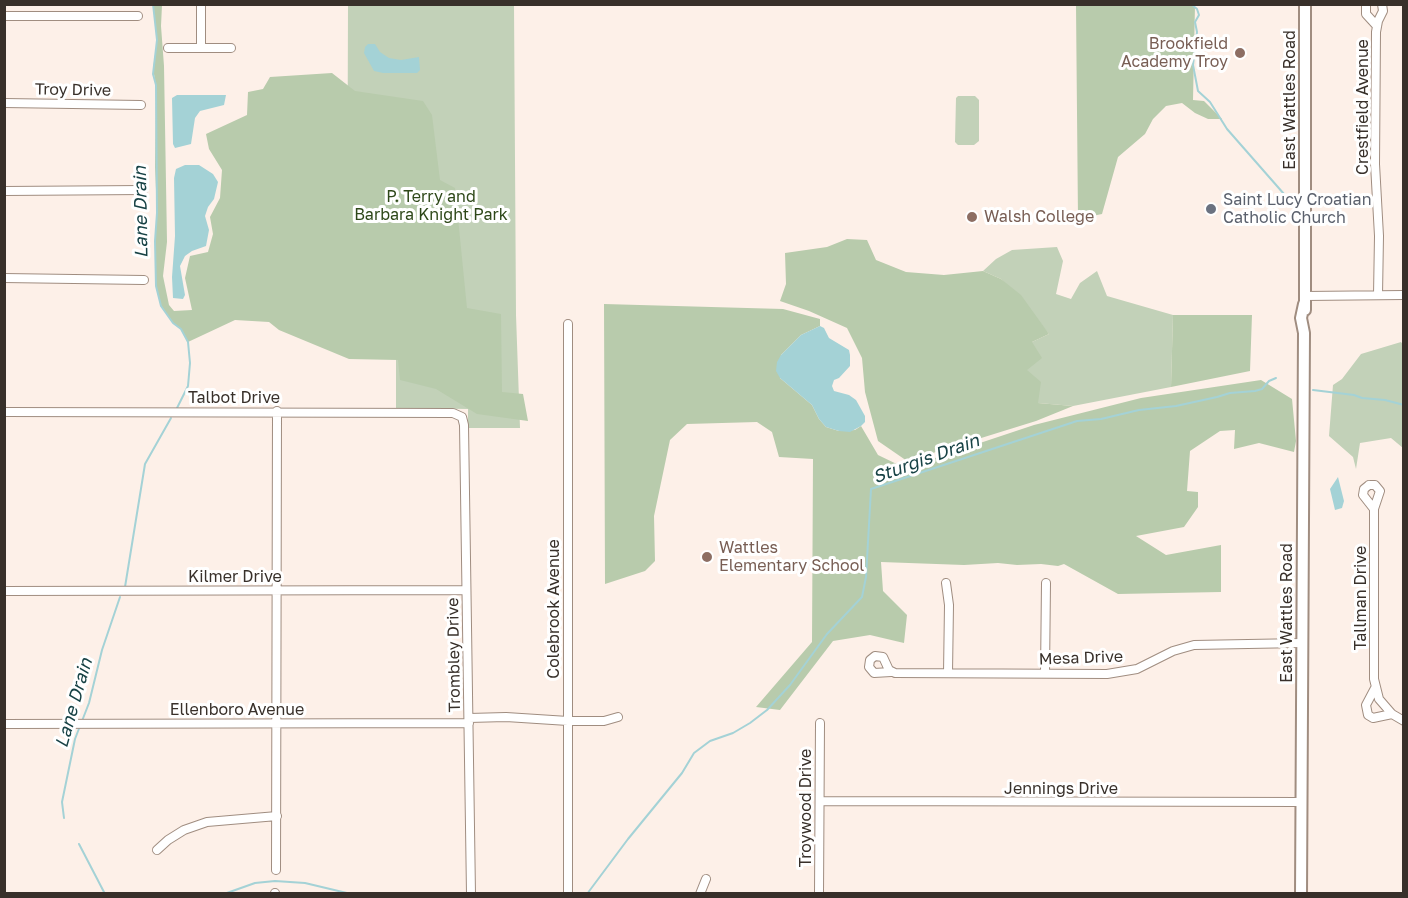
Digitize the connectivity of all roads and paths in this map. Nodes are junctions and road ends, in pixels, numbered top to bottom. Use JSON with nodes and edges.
{"nodes":[{"id":1,"x":201,"y":4,"type":"edge"},
{"id":2,"x":1305,"y":4,"type":"edge"},
{"id":3,"x":1366,"y":4,"type":"edge"},
{"id":4,"x":1382,"y":4,"type":"edge"},
{"id":5,"x":4,"y":16,"type":"edge"},
{"id":6,"x":138,"y":16,"type":"dead end"},
{"id":7,"x":1377,"y":26,"type":"junction"},
{"id":8,"x":168,"y":48,"type":"dead end"},
{"id":9,"x":201,"y":48,"type":"junction"},
{"id":10,"x":231,"y":48,"type":"dead end"},
{"id":11,"x":4,"y":103,"type":"edge"},
{"id":12,"x":141,"y":105,"type":"dead end"},
{"id":13,"x":4,"y":190,"type":"edge"},
{"id":14,"x":143,"y":190,"type":"dead end"},
{"id":15,"x":4,"y":278,"type":"edge"},
{"id":16,"x":144,"y":280,"type":"dead end"},
{"id":17,"x":1378,"y":295,"type":"junction"},
{"id":18,"x":1404,"y":295,"type":"edge"},
{"id":19,"x":1304,"y":300,"type":"junction"},
{"id":20,"x":568,"y":324,"type":"dead end"},
{"id":21,"x":277,"y":411,"type":"junction"},
{"id":22,"x":4,"y":412,"type":"edge"},
{"id":23,"x":462,"y":417,"type":"joint"},
{"id":24,"x":1374,"y":509,"type":"dead end"},
{"id":25,"x":946,"y":583,"type":"dead end"},
{"id":26,"x":1046,"y":583,"type":"dead end"},
{"id":27,"x":466,"y":590,"type":"junction"},
{"id":28,"x":4,"y":591,"type":"edge"},
{"id":29,"x":278,"y":591,"type":"junction"},
{"id":30,"x":1302,"y":643,"type":"junction"},
{"id":31,"x":891,"y":672,"type":"dead end"},
{"id":32,"x":948,"y":672,"type":"junction"},
{"id":33,"x":1045,"y":673,"type":"junction"},
{"id":34,"x":1376,"y":688,"type":"junction"},
{"id":35,"x":1392,"y":714,"type":"junction"},
{"id":36,"x":618,"y":717,"type":"dead end"},
{"id":37,"x":469,"y":720,"type":"junction"},
{"id":38,"x":568,"y":721,"type":"junction"},
{"id":39,"x":1404,"y":721,"type":"edge"},
{"id":40,"x":277,"y":723,"type":"junction"},
{"id":41,"x":820,"y":723,"type":"dead end"},
{"id":42,"x":4,"y":724,"type":"edge"},
{"id":43,"x":820,"y":801,"type":"junction"},
{"id":44,"x":1301,"y":802,"type":"junction"},
{"id":45,"x":277,"y":816,"type":"junction"},
{"id":46,"x":157,"y":850,"type":"dead end"},
{"id":47,"x":276,"y":870,"type":"dead end"},
{"id":48,"x":706,"y":879,"type":"dead end"},
{"id":49,"x":471,"y":894,"type":"edge"},
{"id":50,"x":568,"y":894,"type":"edge"},
{"id":51,"x":700,"y":894,"type":"edge"},
{"id":52,"x":819,"y":894,"type":"edge"},
{"id":53,"x":1301,"y":894,"type":"edge"}],
"edges":[{"from":1,"to":9,"type":"street"},
{"from":2,"to":19,"type":"main road","name":"East Wattles Road"},
{"from":3,"to":7,"type":"street","name":"Crestfield Avenue"},
{"from":4,"to":7,"type":"street","name":"Crestfield Avenue"},
{"from":5,"to":6,"type":"street"},
{"from":7,"to":17,"type":"street","name":"Crestfield Avenue"},
{"from":8,"to":9,"type":"street"},
{"from":9,"to":10,"type":"street"},
{"from":11,"to":12,"type":"street","name":"Troy Drive"},
{"from":13,"to":14,"type":"street"},
{"from":15,"to":16,"type":"street"},
{"from":17,"to":18,"type":"street"},
{"from":17,"to":19,"type":"street"},
{"from":19,"to":30,"type":"main road","name":"East Wattles Road"},
{"from":20,"to":38,"type":"street","name":"Colebrook Avenue"},
{"from":21,"to":22,"type":"street","name":"Talbot Drive"},
{"from":21,"to":23,"type":"street","name":"Talbot Drive"},
{"from":21,"to":29,"type":"street"},
{"from":23,"to":27,"type":"street","name":"Trombley Drive"},
{"from":24,"to":34,"type":"street","name":"Tallman Drive"},
{"from":25,"to":32,"type":"street"},
{"from":26,"to":33,"type":"street"},
{"from":27,"to":29,"type":"street","name":"Kilmer Drive"},
{"from":27,"to":37,"type":"street","name":"Trombley Drive"},
{"from":28,"to":29,"type":"street","name":"Kilmer Drive"},
{"from":29,"to":40,"type":"street"},
{"from":30,"to":33,"type":"street","name":"Mesa Drive"},
{"from":30,"to":44,"type":"main road","name":"East Wattles Road"},
{"from":31,"to":32,"type":"street","name":"Mesa Drive"},
{"from":32,"to":33,"type":"street","name":"Mesa Drive"},
{"from":34,"to":35,"type":"street","name":"Tallman Drive"},
{"from":34,"to":35,"type":"street","name":"Tallman Drive"},
{"from":35,"to":39,"type":"street","name":"Tallman Drive"},
{"from":36,"to":38,"type":"street","name":"Ellenboro Avenue"},
{"from":37,"to":38,"type":"street","name":"Ellenboro Avenue"},
{"from":37,"to":40,"type":"street","name":"Ellenboro Avenue"},
{"from":37,"to":49,"type":"street","name":"Trombley Drive"},
{"from":38,"to":50,"type":"street","name":"Colebrook Avenue"},
{"from":40,"to":42,"type":"street","name":"Ellenboro Avenue"},
{"from":40,"to":45,"type":"street"},
{"from":41,"to":43,"type":"street","name":"Troywood Drive"},
{"from":43,"to":44,"type":"street","name":"Jennings Drive"},
{"from":43,"to":52,"type":"street","name":"Troywood Drive"},
{"from":44,"to":53,"type":"main road","name":"East Wattles Road"},
{"from":45,"to":46,"type":"street"},
{"from":45,"to":47,"type":"street"},
{"from":48,"to":51,"type":"street"}]}
